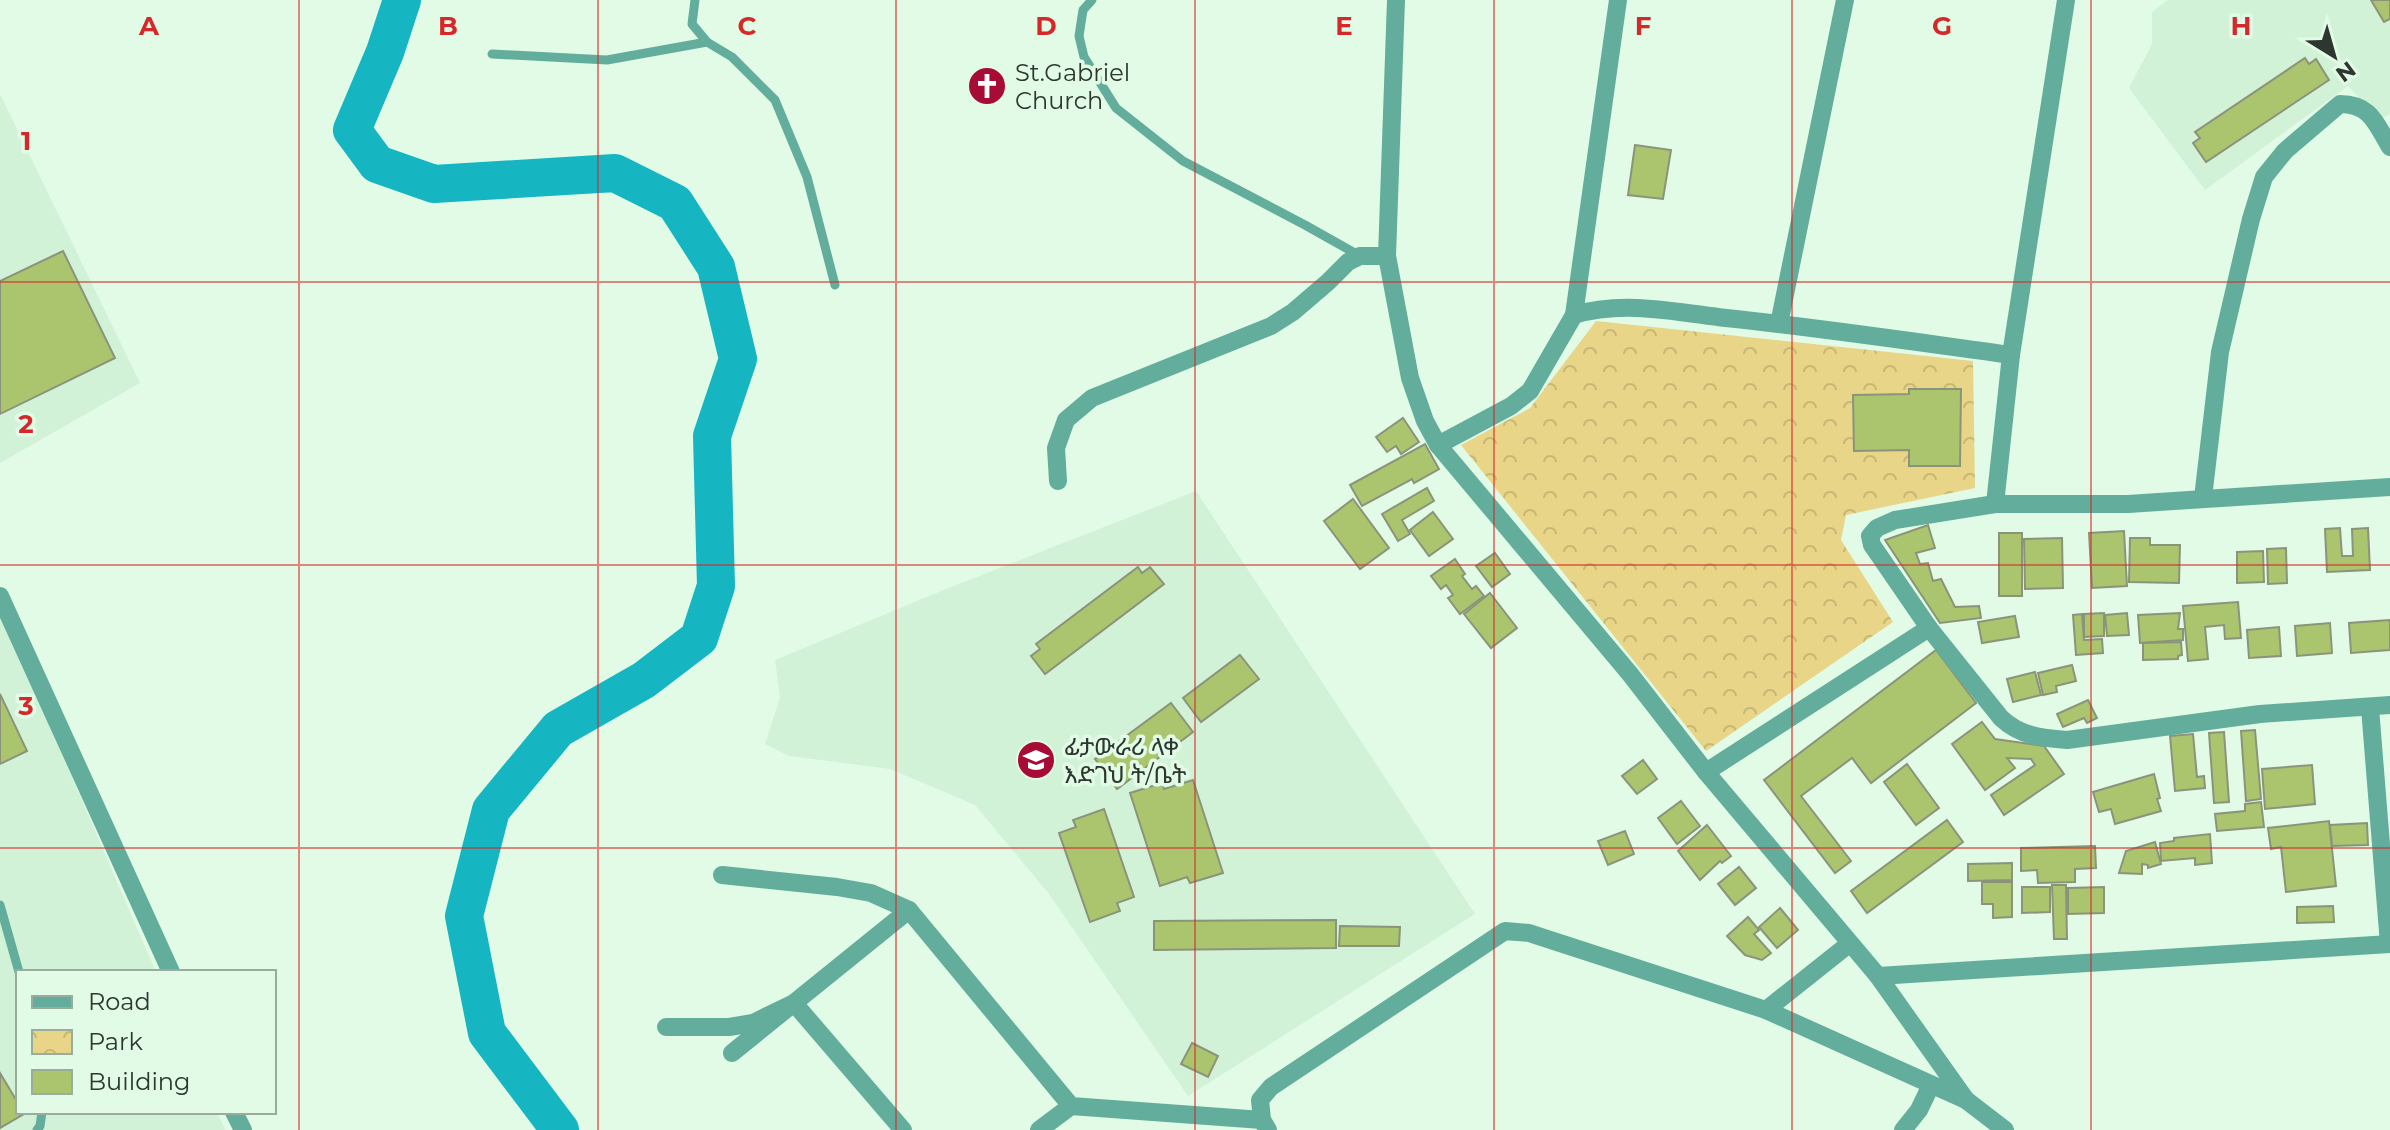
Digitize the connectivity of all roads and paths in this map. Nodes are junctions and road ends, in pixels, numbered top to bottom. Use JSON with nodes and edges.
{"nodes":[{"id":1,"x":695,"y":0,"type":"edge"},
{"id":2,"x":1092,"y":0,"type":"edge"},
{"id":3,"x":1396,"y":0,"type":"edge"},
{"id":4,"x":1618,"y":0,"type":"edge"},
{"id":5,"x":1845,"y":0,"type":"edge"},
{"id":6,"x":2066,"y":0,"type":"edge"},
{"id":7,"x":707,"y":42,"type":"junction"},
{"id":8,"x":492,"y":54,"type":"dead end"},
{"id":9,"x":2390,"y":147,"type":"edge"},
{"id":10,"x":1360,"y":256,"type":"junction"},
{"id":11,"x":1387,"y":256,"type":"junction"},
{"id":12,"x":835,"y":285,"type":"dead end"},
{"id":13,"x":1574,"y":315,"type":"junction"},
{"id":14,"x":1779,"y":324,"type":"junction"},
{"id":15,"x":2011,"y":355,"type":"junction"},
{"id":16,"x":1438,"y":445,"type":"junction"},
{"id":17,"x":1058,"y":481,"type":"dead end"},
{"id":18,"x":2390,"y":487,"type":"edge"},
{"id":19,"x":2203,"y":498,"type":"junction"},
{"id":20,"x":1995,"y":504,"type":"junction"},
{"id":21,"x":0,"y":596,"type":"edge"},
{"id":22,"x":1929,"y":628,"type":"junction"},
{"id":23,"x":2390,"y":705,"type":"edge"},
{"id":24,"x":2370,"y":708,"type":"junction"},
{"id":25,"x":1706,"y":772,"type":"junction"},
{"id":26,"x":722,"y":875,"type":"dead end"},
{"id":27,"x":0,"y":905,"type":"edge"},
{"id":28,"x":909,"y":910,"type":"junction"},
{"id":29,"x":1849,"y":944,"type":"junction"},
{"id":30,"x":2389,"y":944,"type":"edge"},
{"id":31,"x":18,"y":970,"type":"edge"},
{"id":32,"x":170,"y":970,"type":"edge"},
{"id":33,"x":1878,"y":976,"type":"junction"},
{"id":34,"x":794,"y":1003,"type":"junction"},
{"id":35,"x":1766,"y":1010,"type":"junction"},
{"id":36,"x":666,"y":1027,"type":"dead end"},
{"id":37,"x":732,"y":1053,"type":"dead end"},
{"id":38,"x":1931,"y":1085,"type":"junction"},
{"id":39,"x":1966,"y":1100,"type":"junction"},
{"id":40,"x":1071,"y":1106,"type":"junction"},
{"id":41,"x":1265,"y":1125,"type":"edge"},
{"id":42,"x":903,"y":1130,"type":"edge"},
{"id":43,"x":1039,"y":1130,"type":"edge"},
{"id":44,"x":1903,"y":1130,"type":"edge"},
{"id":45,"x":2005,"y":1130,"type":"edge"}],
"edges":[{"from":1,"to":7,"type":"lane"},
{"from":2,"to":10,"type":"lane"},
{"from":3,"to":11,"type":"street"},
{"from":4,"to":13,"type":"street"},
{"from":5,"to":14,"type":"street"},
{"from":6,"to":15,"type":"street"},
{"from":7,"to":8,"type":"lane"},
{"from":7,"to":12,"type":"lane"},
{"from":9,"to":19,"type":"street"},
{"from":10,"to":11,"type":"street"},
{"from":10,"to":17,"type":"street"},
{"from":11,"to":16,"type":"street"},
{"from":13,"to":14,"type":"street"},
{"from":13,"to":16,"type":"street"},
{"from":14,"to":15,"type":"street"},
{"from":15,"to":20,"type":"street"},
{"from":16,"to":25,"type":"street"},
{"from":18,"to":19,"type":"street"},
{"from":19,"to":20,"type":"street"},
{"from":20,"to":22,"type":"street"},
{"from":21,"to":32,"type":"street"},
{"from":22,"to":24,"type":"street"},
{"from":22,"to":25,"type":"street"},
{"from":23,"to":24,"type":"street"},
{"from":24,"to":30,"type":"street"},
{"from":25,"to":29,"type":"street"},
{"from":26,"to":28,"type":"street"},
{"from":27,"to":31,"type":"lane"},
{"from":28,"to":34,"type":"street"},
{"from":28,"to":40,"type":"street"},
{"from":29,"to":33,"type":"street"},
{"from":29,"to":35,"type":"street"},
{"from":30,"to":33,"type":"street"},
{"from":33,"to":39,"type":"street"},
{"from":34,"to":36,"type":"street"},
{"from":34,"to":37,"type":"street"},
{"from":34,"to":42,"type":"street"},
{"from":35,"to":38,"type":"street"},
{"from":35,"to":41,"type":"street"},
{"from":38,"to":39,"type":"street"},
{"from":38,"to":44,"type":"street"},
{"from":39,"to":45,"type":"street"},
{"from":40,"to":41,"type":"street"},
{"from":40,"to":43,"type":"street"}]}
